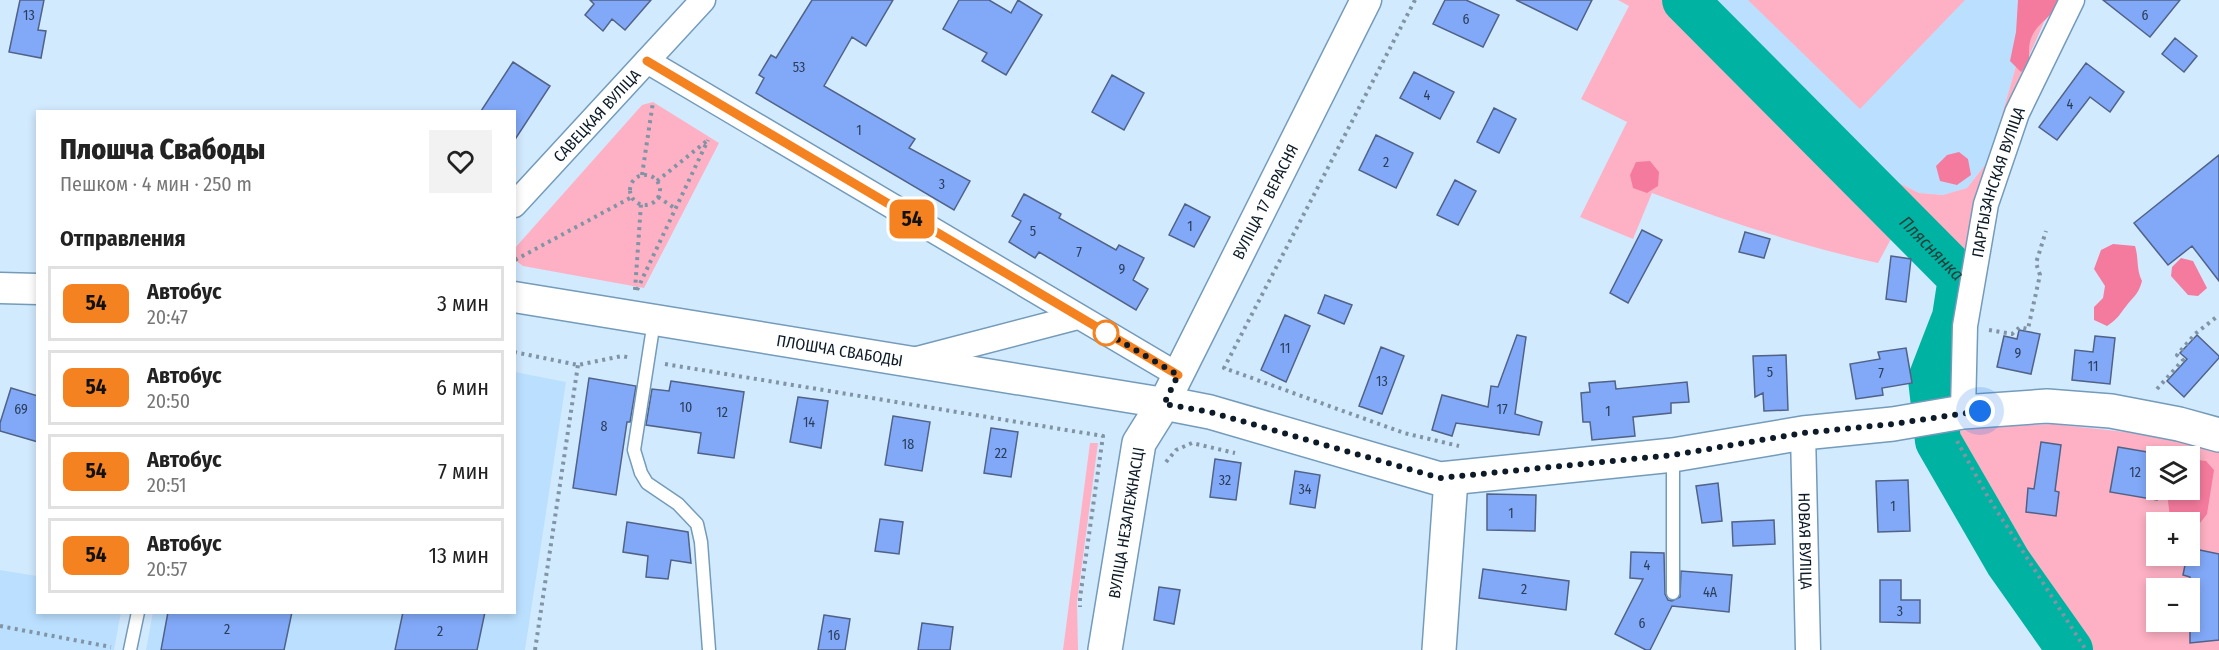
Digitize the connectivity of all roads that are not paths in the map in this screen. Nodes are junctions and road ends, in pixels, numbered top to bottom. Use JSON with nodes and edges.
{"nodes":[{"id":1,"x":703,"y":0,"type":"edge"},
{"id":2,"x":1366,"y":0,"type":"edge"},
{"id":3,"x":2072,"y":0,"type":"edge"},
{"id":4,"x":647,"y":61,"type":"junction"},
{"id":5,"x":516,"y":203,"type":"edge"},
{"id":6,"x":0,"y":288,"type":"edge"},
{"id":7,"x":36,"y":289,"type":"edge"},
{"id":8,"x":516,"y":297,"type":"edge"},
{"id":9,"x":1078,"y":317,"type":"junction"},
{"id":10,"x":654,"y":320,"type":"junction"},
{"id":11,"x":909,"y":362,"type":"junction"},
{"id":12,"x":1178,"y":375,"type":"junction"},
{"id":13,"x":1164,"y":404,"type":"junction"},
{"id":14,"x":1959,"y":420,"type":"junction"},
{"id":15,"x":1803,"y":433,"type":"junction"},
{"id":16,"x":2219,"y":435,"type":"edge"},
{"id":17,"x":1673,"y":455,"type":"junction"},
{"id":18,"x":1451,"y":478,"type":"junction"},
{"id":19,"x":1673,"y":593,"type":"dead end"},
{"id":20,"x":138,"y":614,"type":"edge"},
{"id":21,"x":130,"y":650,"type":"edge"},
{"id":22,"x":709,"y":650,"type":"edge"},
{"id":23,"x":1105,"y":650,"type":"edge"},
{"id":24,"x":1439,"y":650,"type":"edge"},
{"id":25,"x":1808,"y":650,"type":"edge"}],
"edges":[{"from":1,"to":4,"type":"street","name":"САВЕЦКАЯ ВУЛІЦА"},
{"from":2,"to":12,"type":"street","name":"ВУЛІЦА 17 ВЕРАСНЯ"},
{"from":3,"to":14,"type":"street","name":"ПАРТЫЗАНСКАЯ ВУЛІЦА"},
{"from":4,"to":5,"type":"street","name":"САВЕЦКАЯ ВУЛІЦА"},
{"from":4,"to":9,"type":"street"},
{"from":6,"to":7,"type":"street"},
{"from":8,"to":10,"type":"street","name":"ПЛОШЧА СВАБОДЫ"},
{"from":9,"to":11,"type":"street"},
{"from":9,"to":12,"type":"street"},
{"from":10,"to":11,"type":"street","name":"ПЛОШЧА СВАБОДЫ"},
{"from":10,"to":22,"type":"lane"},
{"from":11,"to":13,"type":"street","name":"ПЛОШЧА СВАБОДЫ"},
{"from":12,"to":13,"type":"street","name":"ВУЛІЦА 17 ВЕРАСНЯ"},
{"from":13,"to":18,"type":"main road"},
{"from":13,"to":23,"type":"main road","name":"ВУЛІЦА НЕЗАЛЕЖНАСЦІ"},
{"from":14,"to":15,"type":"main road"},
{"from":14,"to":16,"type":"main road"},
{"from":15,"to":17,"type":"main road"},
{"from":15,"to":25,"type":"street","name":"НОВАЯ ВУЛІЦА"},
{"from":17,"to":18,"type":"main road"},
{"from":17,"to":19,"type":"lane"},
{"from":18,"to":24,"type":"main road"},
{"from":20,"to":21,"type":"lane"}]}
